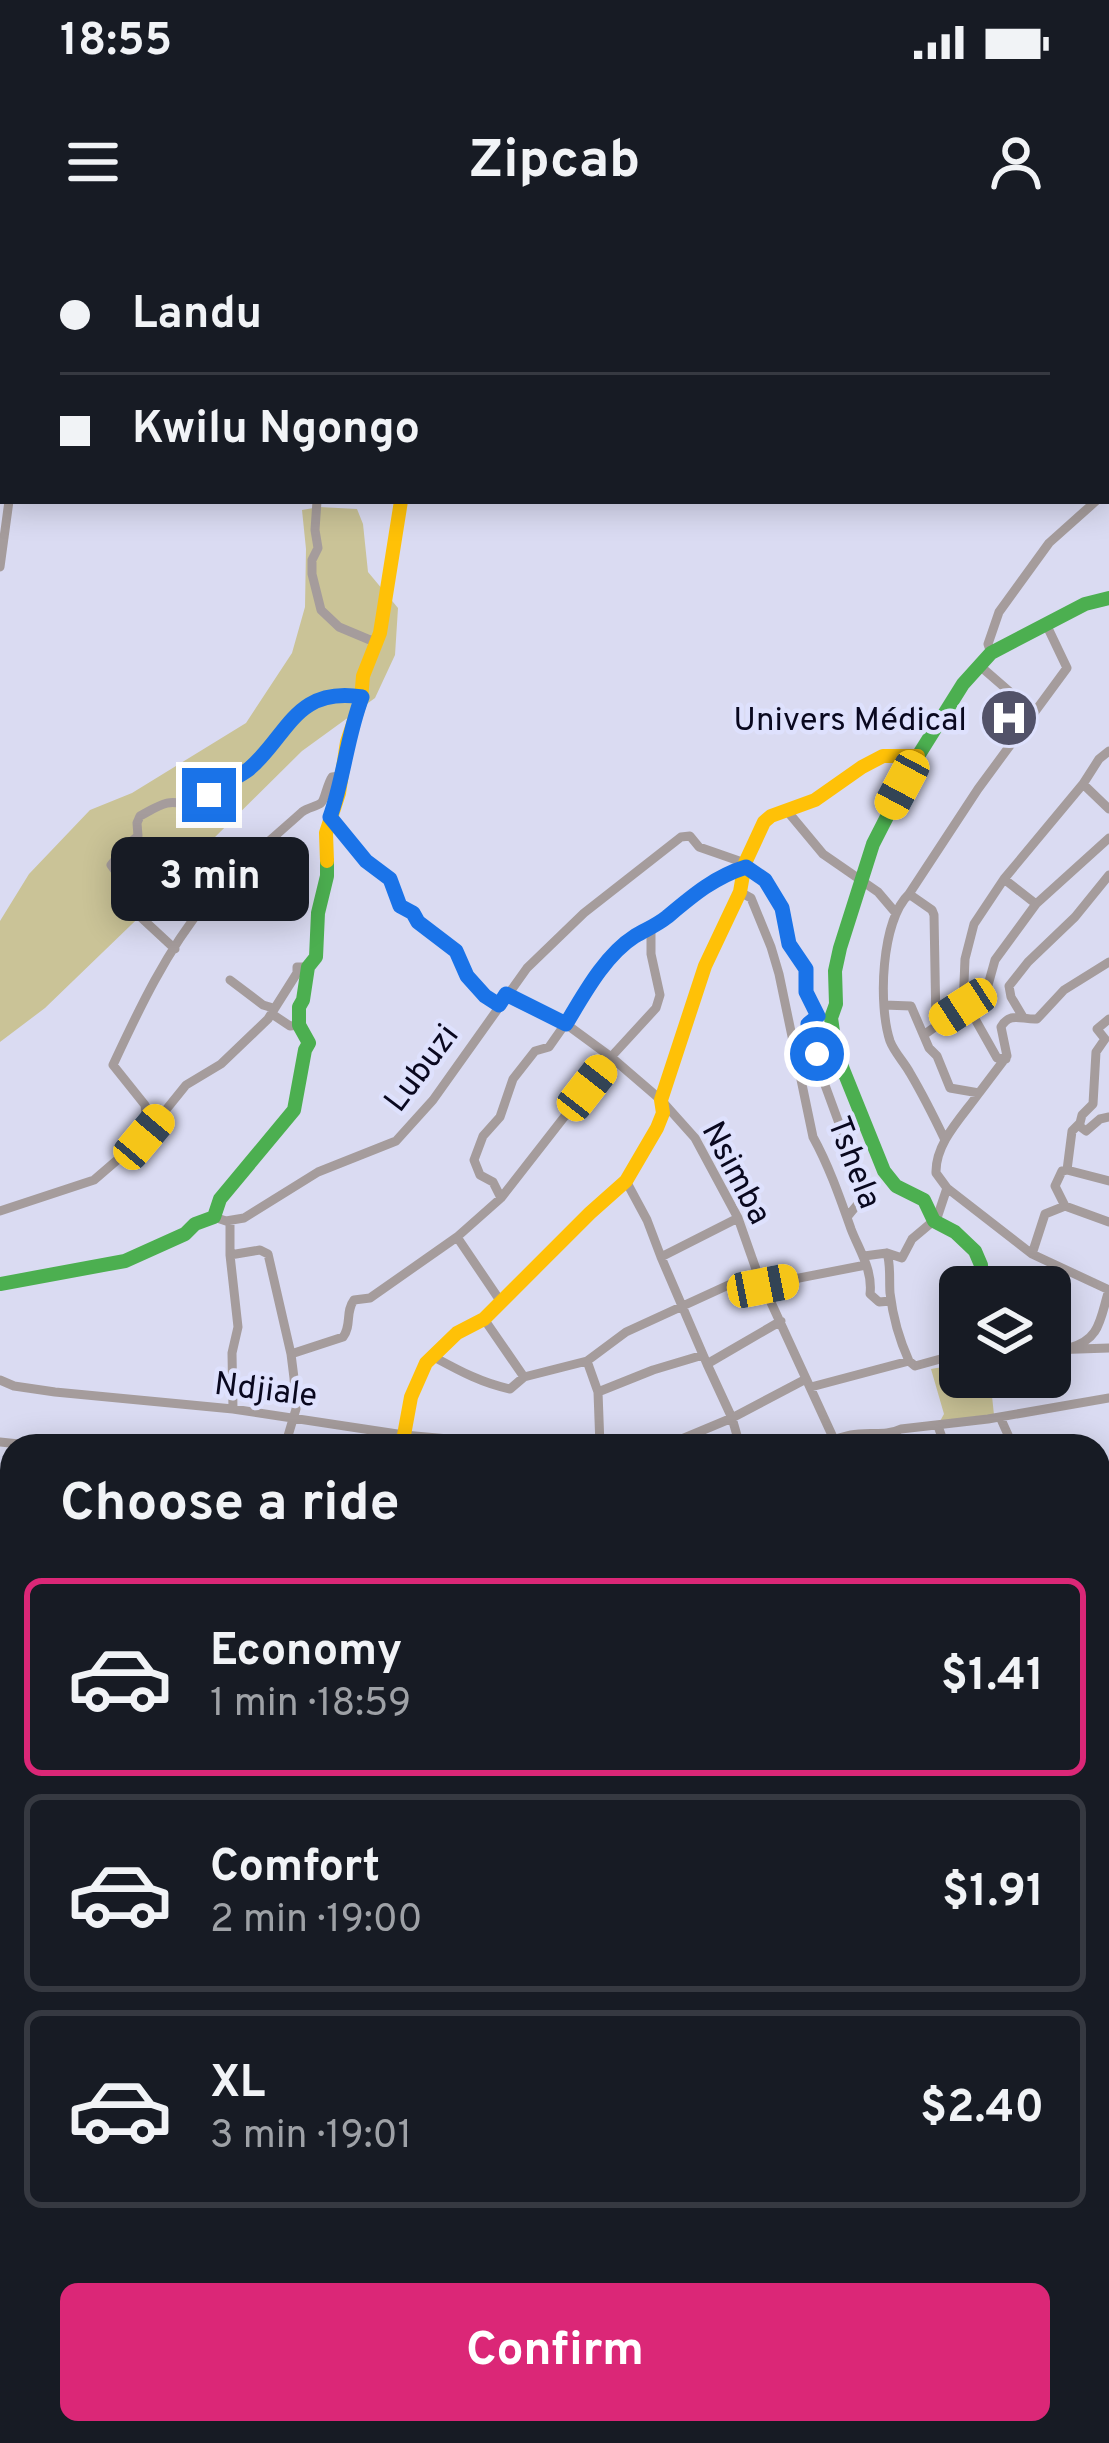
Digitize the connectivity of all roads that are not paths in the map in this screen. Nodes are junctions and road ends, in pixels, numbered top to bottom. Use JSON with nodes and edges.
{"nodes":[{"id":1,"x":9,"y":504,"type":"edge"},
{"id":2,"x":317,"y":504,"type":"edge"},
{"id":3,"x":401,"y":504,"type":"edge"},
{"id":4,"x":1093,"y":504,"type":"edge"},
{"id":5,"x":0,"y":567,"type":"edge"},
{"id":6,"x":1109,"y":598,"type":"edge"},
{"id":7,"x":1046,"y":624,"type":"junction"},
{"id":8,"x":379,"y":639,"type":"junction"},
{"id":9,"x":991,"y":653,"type":"junction"},
{"id":10,"x":980,"y":666,"type":"junction"},
{"id":11,"x":362,"y":697,"type":"junction"},
{"id":12,"x":1033,"y":712,"type":"junction"},
{"id":13,"x":1109,"y":752,"type":"edge"},
{"id":14,"x":918,"y":756,"type":"junction"},
{"id":15,"x":340,"y":776,"type":"junction"},
{"id":16,"x":1083,"y":784,"type":"junction"},
{"id":17,"x":1109,"y":809,"type":"edge"},
{"id":18,"x":788,"y":812,"type":"junction"},
{"id":19,"x":330,"y":817,"type":"junction"},
{"id":20,"x":1109,"y":838,"type":"edge"},
{"id":21,"x":746,"y":865,"type":"junction"},
{"id":22,"x":1109,"y":875,"type":"edge"},
{"id":23,"x":1004,"y":879,"type":"junction"},
{"id":24,"x":862,"y":880,"type":"junction"},
{"id":25,"x":740,"y":892,"type":"junction"},
{"id":26,"x":909,"y":895,"type":"junction"},
{"id":27,"x":142,"y":897,"type":"dead end"},
{"id":28,"x":1036,"y":904,"type":"junction"},
{"id":29,"x":134,"y":910,"type":"dead end"},
{"id":30,"x":895,"y":912,"type":"junction"},
{"id":31,"x":651,"y":930,"type":"junction"},
{"id":32,"x":176,"y":949,"type":"junction"},
{"id":33,"x":1109,"y":962,"type":"edge"},
{"id":34,"x":308,"y":967,"type":"junction"},
{"id":35,"x":230,"y":980,"type":"dead end"},
{"id":36,"x":506,"y":994,"type":"junction"},
{"id":37,"x":499,"y":1005,"type":"junction"},
{"id":38,"x":884,"y":1005,"type":"junction"},
{"id":39,"x":963,"y":1007,"type":"junction"},
{"id":40,"x":272,"y":1011,"type":"junction"},
{"id":41,"x":1023,"y":1017,"type":"junction"},
{"id":42,"x":1109,"y":1019,"type":"edge"},
{"id":43,"x":566,"y":1024,"type":"junction"},
{"id":44,"x":936,"y":1024,"type":"junction"},
{"id":45,"x":299,"y":1025,"type":"junction"},
{"id":46,"x":925,"y":1034,"type":"junction"},
{"id":47,"x":1107,"y":1040,"type":"edge"},
{"id":48,"x":611,"y":1057,"type":"junction"},
{"id":49,"x":1006,"y":1059,"type":"junction"},
{"id":50,"x":979,"y":1093,"type":"junction"},
{"id":51,"x":661,"y":1100,"type":"junction"},
{"id":52,"x":1109,"y":1117,"type":"edge"},
{"id":53,"x":1078,"y":1125,"type":"junction"},
{"id":54,"x":144,"y":1137,"type":"junction"},
{"id":55,"x":945,"y":1140,"type":"junction"},
{"id":56,"x":1066,"y":1170,"type":"junction"},
{"id":57,"x":626,"y":1181,"type":"junction"},
{"id":58,"x":1109,"y":1181,"type":"edge"},
{"id":59,"x":946,"y":1188,"type":"junction"},
{"id":60,"x":500,"y":1198,"type":"junction"},
{"id":61,"x":1066,"y":1206,"type":"junction"},
{"id":62,"x":0,"y":1211,"type":"edge"},
{"id":63,"x":848,"y":1216,"type":"junction"},
{"id":64,"x":738,"y":1218,"type":"junction"},
{"id":65,"x":222,"y":1219,"type":"junction"},
{"id":66,"x":934,"y":1221,"type":"junction"},
{"id":67,"x":1109,"y":1222,"type":"edge"},
{"id":68,"x":457,"y":1237,"type":"junction"},
{"id":69,"x":886,"y":1253,"type":"junction"},
{"id":70,"x":1032,"y":1254,"type":"junction"},
{"id":71,"x":230,"y":1256,"type":"junction"},
{"id":72,"x":661,"y":1257,"type":"junction"},
{"id":73,"x":865,"y":1260,"type":"junction"},
{"id":74,"x":981,"y":1266,"type":"edge"},
{"id":75,"x":757,"y":1272,"type":"junction"},
{"id":76,"x":0,"y":1284,"type":"edge"},
{"id":77,"x":763,"y":1286,"type":"junction"},
{"id":78,"x":1109,"y":1290,"type":"edge"},
{"id":79,"x":891,"y":1301,"type":"junction"},
{"id":80,"x":501,"y":1303,"type":"junction"},
{"id":81,"x":680,"y":1305,"type":"junction"},
{"id":82,"x":484,"y":1319,"type":"junction"},
{"id":83,"x":781,"y":1322,"type":"junction"},
{"id":84,"x":1071,"y":1348,"type":"edge"},
{"id":85,"x":1071,"y":1348,"type":"edge"},
{"id":86,"x":1109,"y":1348,"type":"edge"},
{"id":87,"x":291,"y":1354,"type":"junction"},
{"id":88,"x":432,"y":1356,"type":"junction"},
{"id":89,"x":939,"y":1359,"type":"edge"},
{"id":90,"x":705,"y":1360,"type":"junction"},
{"id":91,"x":587,"y":1361,"type":"junction"},
{"id":92,"x":909,"y":1361,"type":"junction"},
{"id":93,"x":524,"y":1377,"type":"junction"},
{"id":94,"x":0,"y":1380,"type":"edge"},
{"id":95,"x":808,"y":1383,"type":"junction"},
{"id":96,"x":598,"y":1392,"type":"junction"},
{"id":97,"x":1109,"y":1398,"type":"edge"},
{"id":98,"x":232,"y":1409,"type":"junction"},
{"id":99,"x":291,"y":1417,"type":"junction"},
{"id":100,"x":1000,"y":1417,"type":"junction"},
{"id":101,"x":732,"y":1418,"type":"junction"},
{"id":102,"x":938,"y":1426,"type":"junction"},
{"id":103,"x":287,"y":1434,"type":"edge"},
{"id":104,"x":374,"y":1434,"type":"edge"},
{"id":105,"x":404,"y":1434,"type":"edge"},
{"id":106,"x":600,"y":1434,"type":"edge"},
{"id":107,"x":694,"y":1434,"type":"edge"},
{"id":108,"x":737,"y":1434,"type":"edge"},
{"id":109,"x":831,"y":1434,"type":"edge"},
{"id":110,"x":892,"y":1434,"type":"edge"},
{"id":111,"x":941,"y":1434,"type":"edge"},
{"id":112,"x":1008,"y":1434,"type":"edge"}],
"edges":[{"from":1,"to":5,"type":"street"},
{"from":2,"to":8,"type":"street"},
{"from":3,"to":8,"type":"street"},
{"from":4,"to":9,"type":"street"},
{"from":6,"to":7,"type":"street"},
{"from":7,"to":9,"type":"street"},
{"from":7,"to":12,"type":"street"},
{"from":8,"to":11,"type":"street"},
{"from":9,"to":10,"type":"street"},
{"from":10,"to":12,"type":"street"},
{"from":10,"to":14,"type":"street"},
{"from":11,"to":15,"type":"street"},
{"from":11,"to":27,"type":"street"},
{"from":12,"to":26,"type":"street"},
{"from":13,"to":16,"type":"street"},
{"from":14,"to":18,"type":"street"},
{"from":14,"to":24,"type":"street"},
{"from":15,"to":19,"type":"street"},
{"from":15,"to":32,"type":"street"},
{"from":16,"to":17,"type":"street"},
{"from":16,"to":23,"type":"street"},
{"from":18,"to":21,"type":"street"},
{"from":18,"to":24,"type":"street"},
{"from":19,"to":34,"type":"street"},
{"from":19,"to":37,"type":"street"},
{"from":20,"to":28,"type":"street"},
{"from":21,"to":25,"type":"street"},
{"from":21,"to":31,"type":"street"},
{"from":21,"to":36,"type":"street","name":"Lubuzi"},
{"from":21,"to":63,"type":"street"},
{"from":22,"to":41,"type":"street"},
{"from":23,"to":28,"type":"street"},
{"from":23,"to":39,"type":"street"},
{"from":24,"to":30,"type":"street"},
{"from":24,"to":66,"type":"street"},
{"from":25,"to":51,"type":"street"},
{"from":25,"to":63,"type":"street","name":"Tshela"},
{"from":26,"to":30,"type":"street"},
{"from":26,"to":44,"type":"street"},
{"from":28,"to":39,"type":"street"},
{"from":29,"to":32,"type":"street"},
{"from":30,"to":38,"type":"street"},
{"from":31,"to":43,"type":"street"},
{"from":31,"to":48,"type":"street"},
{"from":32,"to":54,"type":"street"},
{"from":33,"to":41,"type":"street"},
{"from":34,"to":40,"type":"street"},
{"from":34,"to":45,"type":"street"},
{"from":35,"to":40,"type":"street"},
{"from":36,"to":37,"type":"street","name":"Lubuzi"},
{"from":36,"to":43,"type":"street","name":"Nsimba"},
{"from":37,"to":65,"type":"street","name":"Lubuzi"},
{"from":38,"to":46,"type":"street"},
{"from":38,"to":55,"type":"street"},
{"from":39,"to":44,"type":"street"},
{"from":39,"to":49,"type":"street"},
{"from":40,"to":45,"type":"street"},
{"from":40,"to":54,"type":"street"},
{"from":41,"to":49,"type":"street"},
{"from":42,"to":47,"type":"street"},
{"from":43,"to":48,"type":"street","name":"Nsimba"},
{"from":43,"to":60,"type":"street"},
{"from":44,"to":46,"type":"street"},
{"from":45,"to":65,"type":"street"},
{"from":46,"to":50,"type":"street"},
{"from":47,"to":53,"type":"street"},
{"from":48,"to":51,"type":"street","name":"Nsimba"},
{"from":48,"to":60,"type":"street"},
{"from":49,"to":50,"type":"street"},
{"from":50,"to":55,"type":"street"},
{"from":51,"to":57,"type":"street"},
{"from":51,"to":64,"type":"street","name":"Nsimba"},
{"from":52,"to":53,"type":"street"},
{"from":53,"to":56,"type":"street"},
{"from":54,"to":62,"type":"street"},
{"from":55,"to":59,"type":"street"},
{"from":56,"to":58,"type":"street"},
{"from":56,"to":61,"type":"street"},
{"from":57,"to":72,"type":"street"},
{"from":57,"to":80,"type":"street"},
{"from":59,"to":66,"type":"street"},
{"from":59,"to":70,"type":"street"},
{"from":60,"to":68,"type":"street"},
{"from":61,"to":67,"type":"street"},
{"from":61,"to":70,"type":"street"},
{"from":63,"to":73,"type":"street","name":"Tshela"},
{"from":64,"to":72,"type":"street"},
{"from":64,"to":75,"type":"street","name":"Nsimba"},
{"from":65,"to":71,"type":"street"},
{"from":65,"to":76,"type":"street"},
{"from":66,"to":69,"type":"street"},
{"from":66,"to":74,"type":"street"},
{"from":68,"to":80,"type":"street"},
{"from":68,"to":87,"type":"street"},
{"from":69,"to":73,"type":"street"},
{"from":69,"to":79,"type":"street"},
{"from":70,"to":78,"type":"street"},
{"from":71,"to":87,"type":"street"},
{"from":71,"to":98,"type":"street"},
{"from":72,"to":81,"type":"street"},
{"from":73,"to":77,"type":"street"},
{"from":73,"to":79,"type":"street","name":"Tshela"},
{"from":75,"to":77,"type":"street","name":"Nsimba"},
{"from":75,"to":81,"type":"street"},
{"from":77,"to":83,"type":"street","name":"Nsimba"},
{"from":78,"to":84,"type":"street"},
{"from":79,"to":92,"type":"street"},
{"from":80,"to":82,"type":"street"},
{"from":81,"to":90,"type":"street"},
{"from":81,"to":91,"type":"street"},
{"from":82,"to":88,"type":"street"},
{"from":82,"to":93,"type":"street"},
{"from":83,"to":90,"type":"street"},
{"from":83,"to":95,"type":"street","name":"Nsimba"},
{"from":85,"to":86,"type":"street"},
{"from":87,"to":99,"type":"street"},
{"from":88,"to":93,"type":"street"},
{"from":88,"to":105,"type":"street"},
{"from":89,"to":92,"type":"street"},
{"from":90,"to":96,"type":"street"},
{"from":90,"to":101,"type":"street"},
{"from":91,"to":93,"type":"street"},
{"from":91,"to":96,"type":"street"},
{"from":92,"to":95,"type":"street"},
{"from":94,"to":98,"type":"street","name":"Ndjiale"},
{"from":95,"to":101,"type":"street"},
{"from":95,"to":109,"type":"street","name":"Nsimba"},
{"from":96,"to":106,"type":"street"},
{"from":97,"to":100,"type":"street"},
{"from":98,"to":99,"type":"street","name":"Ndjiale"},
{"from":99,"to":103,"type":"street"},
{"from":99,"to":104,"type":"street","name":"Ndjiale"},
{"from":100,"to":102,"type":"street"},
{"from":100,"to":112,"type":"street"},
{"from":101,"to":107,"type":"street"},
{"from":101,"to":108,"type":"street"},
{"from":102,"to":110,"type":"street"},
{"from":102,"to":111,"type":"street"}]}
